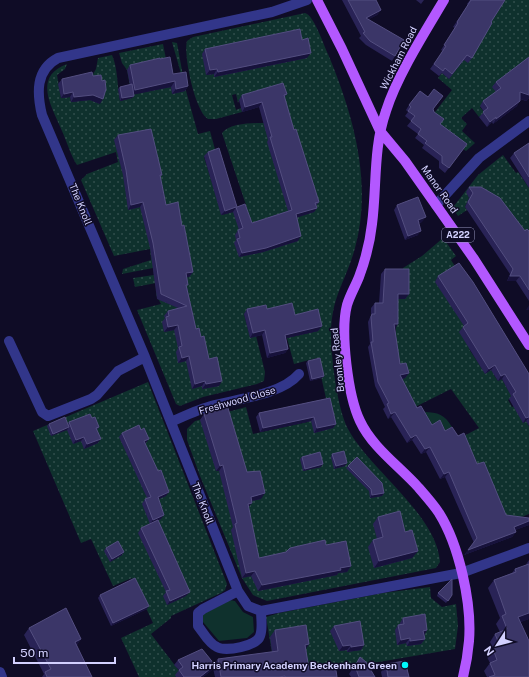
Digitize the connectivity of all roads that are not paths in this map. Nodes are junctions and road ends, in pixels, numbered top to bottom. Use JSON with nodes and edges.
{"nodes":[{"id":1,"x":307,"y":0,"type":"edge"},
{"id":2,"x":317,"y":0,"type":"edge"},
{"id":3,"x":444,"y":0,"type":"edge"},
{"id":4,"x":529,"y":121,"type":"edge"},
{"id":5,"x":380,"y":130,"type":"junction"},
{"id":6,"x":436,"y":205,"type":"junction"},
{"id":7,"x":526,"y":331,"type":"edge"},
{"id":8,"x":9,"y":341,"type":"dead end"},
{"id":9,"x":529,"y":345,"type":"edge"},
{"id":10,"x":145,"y":357,"type":"junction"},
{"id":11,"x":299,"y":374,"type":"dead end"},
{"id":12,"x":171,"y":422,"type":"junction"},
{"id":13,"x":529,"y":548,"type":"edge"},
{"id":14,"x":461,"y":573,"type":"junction"},
{"id":15,"x":238,"y":591,"type":"junction"},
{"id":16,"x":261,"y":610,"type":"junction"},
{"id":17,"x":0,"y":672,"type":"edge"},
{"id":18,"x":2,"y":677,"type":"edge"},
{"id":19,"x":464,"y":677,"type":"edge"}],
"edges":[{"from":1,"to":10,"type":"street","name":"The Knoll"},
{"from":2,"to":5,"type":"main road","number":"A222"},
{"from":3,"to":5,"type":"main road","name":"Wickham Road"},
{"from":4,"to":6,"type":"street"},
{"from":5,"to":6,"type":"main road","name":"Manor Road","number":"A222"},
{"from":5,"to":14,"type":"main road","name":"Bromley Road"},
{"from":6,"to":7,"type":"main road","name":"Manor Road","number":"A222"},
{"from":7,"to":9,"type":"main road","name":"Manor Road","number":"A222"},
{"from":8,"to":10,"type":"street"},
{"from":10,"to":12,"type":"street","name":"The Knoll"},
{"from":11,"to":12,"type":"street","name":"Freshwood Close"},
{"from":12,"to":15,"type":"street","name":"The Knoll"},
{"from":13,"to":14,"type":"street"},
{"from":14,"to":16,"type":"street"},
{"from":14,"to":19,"type":"main road","name":"Bromley Road"},
{"from":15,"to":16,"type":"street","name":"The Knoll"},
{"from":15,"to":16,"type":"street"},
{"from":17,"to":18,"type":"street"}]}
